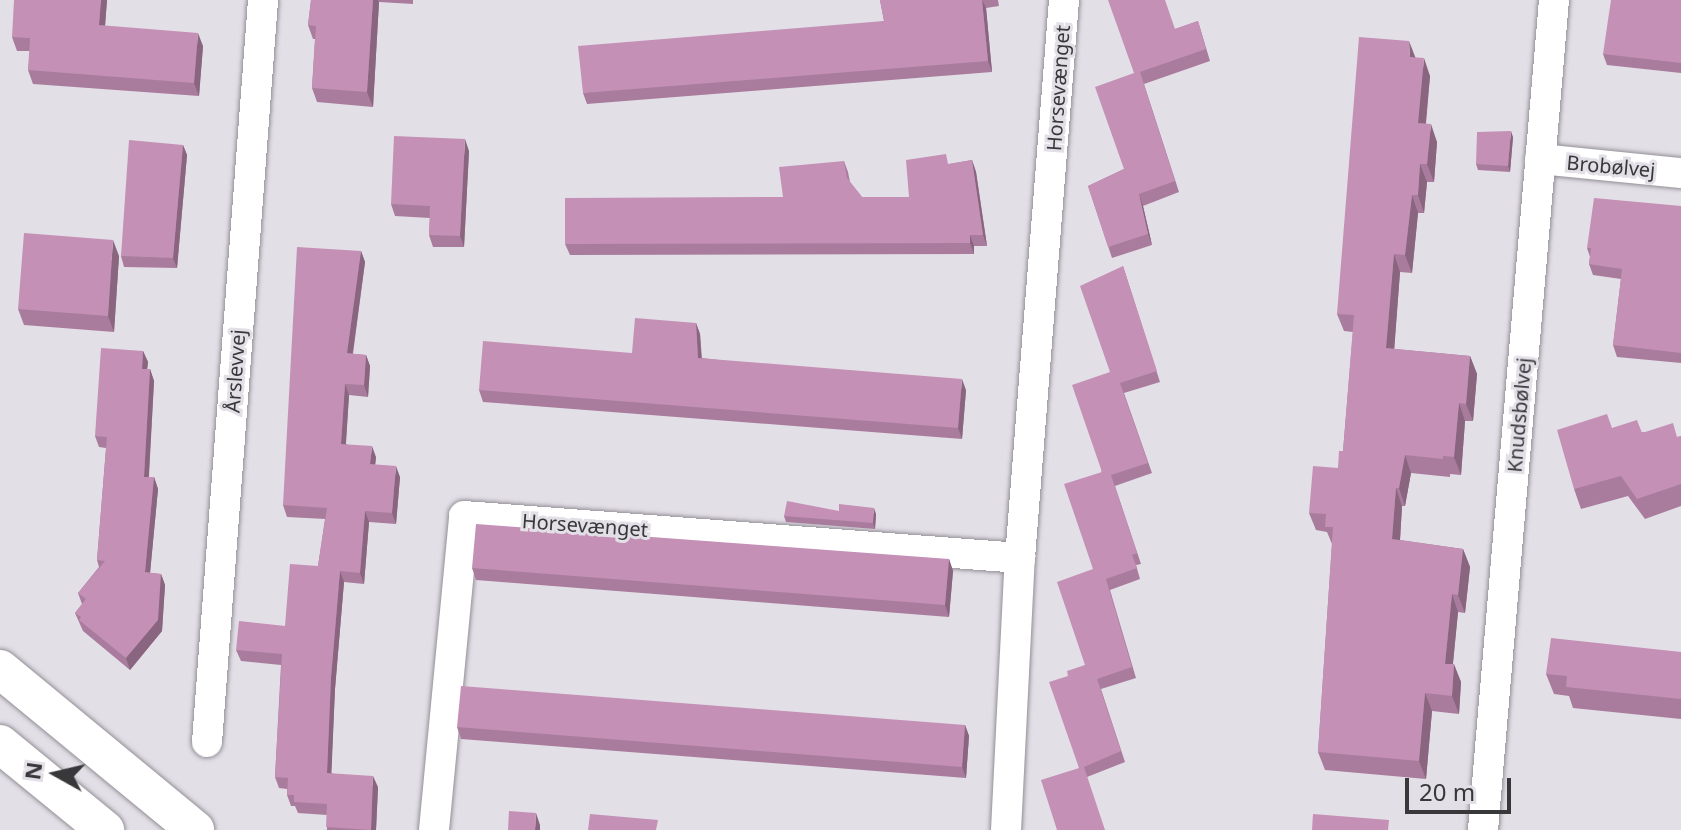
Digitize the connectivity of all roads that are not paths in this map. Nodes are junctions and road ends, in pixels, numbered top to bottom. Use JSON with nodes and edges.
{"nodes":[{"id":1,"x":263,"y":0,"type":"edge"},
{"id":2,"x":1064,"y":0,"type":"edge"},
{"id":3,"x":1554,"y":0,"type":"edge"},
{"id":4,"x":1540,"y":159,"type":"junction"},
{"id":5,"x":1681,"y":173,"type":"edge"},
{"id":6,"x":1020,"y":558,"type":"junction"},
{"id":7,"x":0,"y":669,"type":"edge"},
{"id":8,"x":207,"y":742,"type":"dead end"},
{"id":9,"x":0,"y":744,"type":"edge"},
{"id":10,"x":105,"y":830,"type":"edge"},
{"id":11,"x":195,"y":830,"type":"edge"},
{"id":12,"x":434,"y":830,"type":"edge"},
{"id":13,"x":1006,"y":830,"type":"edge"},
{"id":14,"x":1483,"y":830,"type":"edge"}],
"edges":[{"from":1,"to":8,"type":"street","name":"Årslevvej"},
{"from":2,"to":6,"type":"street","name":"Horsevænget"},
{"from":3,"to":4,"type":"street","name":"Knudsbølvej"},
{"from":4,"to":5,"type":"street","name":"Brobølvej"},
{"from":4,"to":14,"type":"street","name":"Knudsbølvej"},
{"from":6,"to":12,"type":"street","name":"Horsevænget"},
{"from":6,"to":13,"type":"street","name":"Horsevænget"},
{"from":7,"to":11,"type":"street"},
{"from":9,"to":10,"type":"street"}]}
